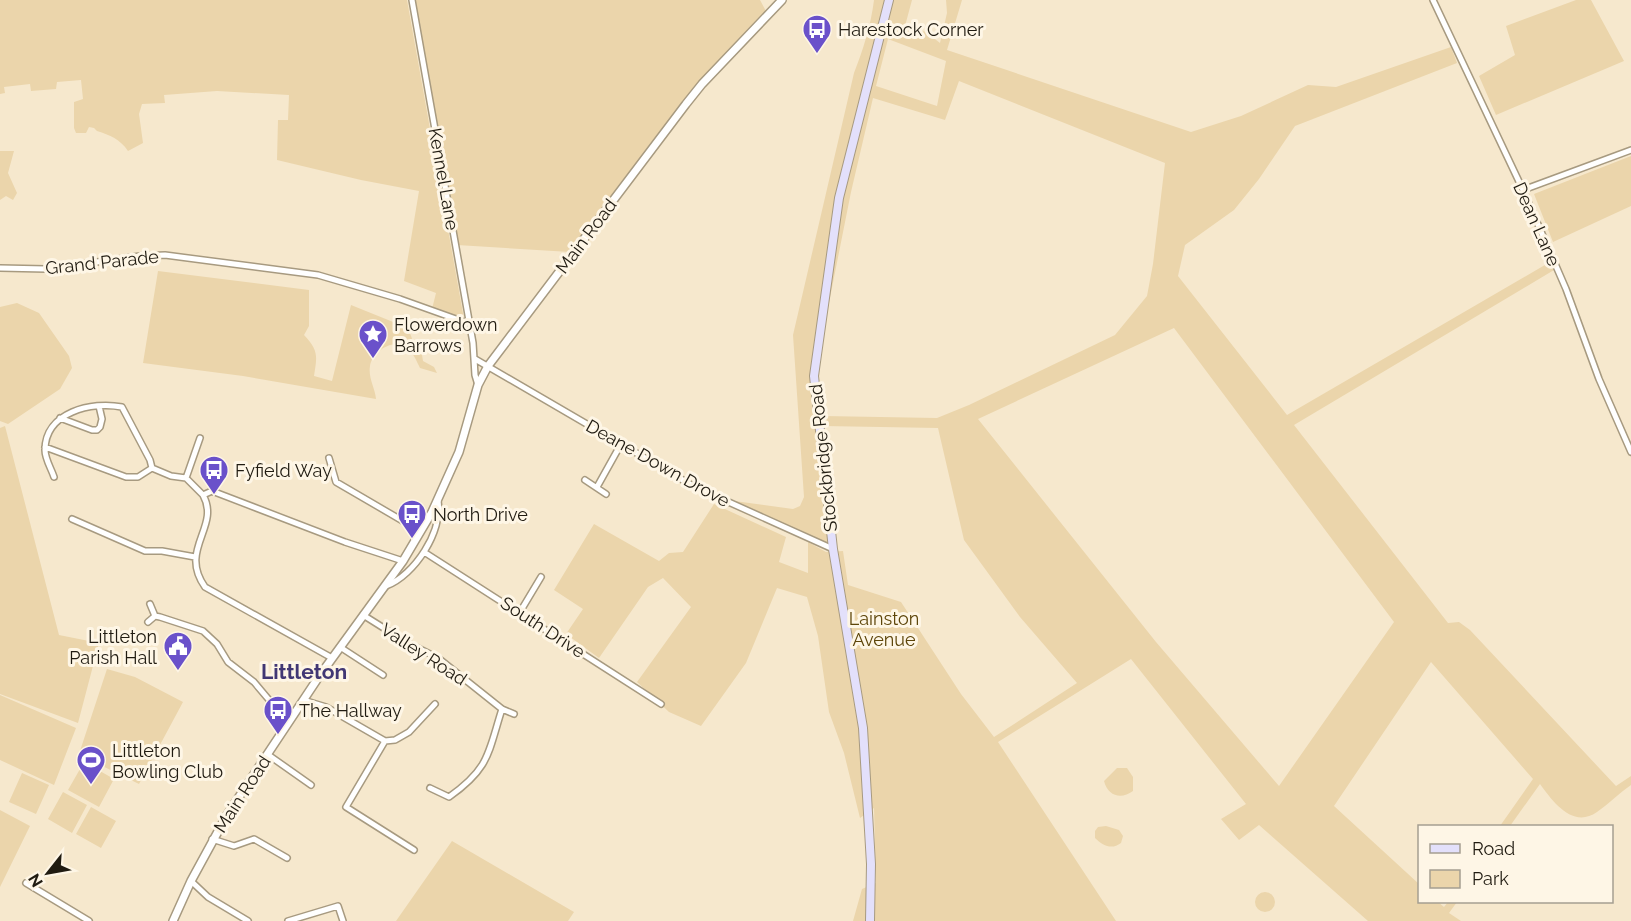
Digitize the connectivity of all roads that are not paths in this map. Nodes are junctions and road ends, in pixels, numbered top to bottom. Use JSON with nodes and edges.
{"nodes":[{"id":1,"x":412,"y":0,"type":"edge"},
{"id":2,"x":782,"y":0,"type":"edge"},
{"id":3,"x":889,"y":0,"type":"edge"},
{"id":4,"x":1432,"y":0,"type":"edge"},
{"id":5,"x":1631,"y":150,"type":"edge"},
{"id":6,"x":1523,"y":190,"type":"junction"},
{"id":7,"x":0,"y":268,"type":"edge"},
{"id":8,"x":470,"y":324,"type":"junction"},
{"id":9,"x":475,"y":359,"type":"junction"},
{"id":10,"x":488,"y":366,"type":"junction"},
{"id":11,"x":478,"y":385,"type":"junction"},
{"id":12,"x":99,"y":406,"type":"junction"},
{"id":13,"x":60,"y":418,"type":"junction"},
{"id":14,"x":200,"y":438,"type":"dead end"},
{"id":15,"x":621,"y":444,"type":"junction"},
{"id":16,"x":45,"y":447,"type":"junction"},
{"id":17,"x":1631,"y":452,"type":"edge"},
{"id":18,"x":329,"y":458,"type":"dead end"},
{"id":19,"x":152,"y":468,"type":"junction"},
{"id":20,"x":54,"y":477,"type":"dead end"},
{"id":21,"x":186,"y":478,"type":"junction"},
{"id":22,"x":585,"y":480,"type":"dead end"},
{"id":23,"x":597,"y":487,"type":"junction"},
{"id":24,"x":606,"y":494,"type":"dead end"},
{"id":25,"x":203,"y":495,"type":"junction"},
{"id":26,"x":438,"y":501,"type":"junction"},
{"id":27,"x":72,"y":519,"type":"dead end"},
{"id":28,"x":420,"y":531,"type":"junction"},
{"id":29,"x":833,"y":549,"type":"junction"},
{"id":30,"x":424,"y":552,"type":"junction"},
{"id":31,"x":195,"y":557,"type":"junction"},
{"id":32,"x":403,"y":561,"type":"junction"},
{"id":33,"x":541,"y":578,"type":"dead end"},
{"id":34,"x":385,"y":586,"type":"junction"},
{"id":35,"x":150,"y":604,"type":"dead end"},
{"id":36,"x":520,"y":612,"type":"junction"},
{"id":37,"x":363,"y":615,"type":"junction"},
{"id":38,"x":155,"y":616,"type":"junction"},
{"id":39,"x":148,"y":622,"type":"dead end"},
{"id":40,"x":340,"y":647,"type":"junction"},
{"id":41,"x":332,"y":658,"type":"junction"},
{"id":42,"x":383,"y":675,"type":"dead end"},
{"id":43,"x":303,"y":700,"type":"junction"},
{"id":44,"x":435,"y":704,"type":"dead end"},
{"id":45,"x":661,"y":704,"type":"dead end"},
{"id":46,"x":502,"y":708,"type":"junction"},
{"id":47,"x":514,"y":714,"type":"dead end"},
{"id":48,"x":293,"y":716,"type":"junction"},
{"id":49,"x":385,"y":741,"type":"junction"},
{"id":50,"x":267,"y":754,"type":"junction"},
{"id":51,"x":311,"y":786,"type":"dead end"},
{"id":52,"x":430,"y":788,"type":"dead end"},
{"id":53,"x":212,"y":839,"type":"junction"},
{"id":54,"x":414,"y":850,"type":"dead end"},
{"id":55,"x":287,"y":858,"type":"dead end"},
{"id":56,"x":191,"y":881,"type":"junction"},
{"id":57,"x":26,"y":884,"type":"dead end"},
{"id":58,"x":89,"y":921,"type":"edge"},
{"id":59,"x":173,"y":921,"type":"edge"},
{"id":60,"x":249,"y":921,"type":"edge"},
{"id":61,"x":288,"y":921,"type":"edge"},
{"id":62,"x":343,"y":921,"type":"edge"},
{"id":63,"x":870,"y":921,"type":"edge"}],
"edges":[{"from":1,"to":8,"type":"street","name":"Kennel Lane"},
{"from":2,"to":10,"type":"street","name":"Main Road"},
{"from":3,"to":29,"type":"main road","name":"Stockbridge Road"},
{"from":4,"to":6,"type":"street","name":"Dean Lane"},
{"from":5,"to":6,"type":"street"},
{"from":6,"to":17,"type":"street","name":"Dean Lane"},
{"from":7,"to":8,"type":"street","name":"Grand Parade"},
{"from":8,"to":9,"type":"street","name":"Kennel Lane"},
{"from":9,"to":10,"type":"street"},
{"from":9,"to":11,"type":"street","name":"Kennel Lane"},
{"from":10,"to":11,"type":"street","name":"Main Road"},
{"from":10,"to":15,"type":"street","name":"Deane Down Drove"},
{"from":11,"to":26,"type":"street","name":"Main Road"},
{"from":12,"to":13,"type":"street"},
{"from":12,"to":13,"type":"street"},
{"from":12,"to":19,"type":"street"},
{"from":13,"to":16,"type":"street"},
{"from":14,"to":21,"type":"street"},
{"from":15,"to":23,"type":"street"},
{"from":15,"to":29,"type":"street","name":"Deane Down Drove"},
{"from":16,"to":19,"type":"street"},
{"from":16,"to":20,"type":"street"},
{"from":18,"to":28,"type":"street"},
{"from":19,"to":21,"type":"street"},
{"from":21,"to":25,"type":"street"},
{"from":22,"to":23,"type":"street"},
{"from":23,"to":24,"type":"street"},
{"from":25,"to":31,"type":"street"},
{"from":25,"to":32,"type":"street"},
{"from":26,"to":28,"type":"street","name":"Main Road"},
{"from":26,"to":30,"type":"street","name":"Main Road"},
{"from":27,"to":31,"type":"street"},
{"from":28,"to":32,"type":"street","name":"Main Road"},
{"from":29,"to":63,"type":"main road","name":"Stockbridge Road"},
{"from":30,"to":34,"type":"street","name":"Main Road"},
{"from":30,"to":36,"type":"street","name":"South Drive"},
{"from":31,"to":41,"type":"street"},
{"from":32,"to":34,"type":"street","name":"Main Road"},
{"from":33,"to":36,"type":"street"},
{"from":34,"to":37,"type":"street","name":"Main Road"},
{"from":35,"to":38,"type":"street"},
{"from":36,"to":45,"type":"street","name":"South Drive"},
{"from":37,"to":40,"type":"street","name":"Main Road"},
{"from":37,"to":46,"type":"street","name":"Valley Road"},
{"from":38,"to":39,"type":"street"},
{"from":38,"to":48,"type":"street"},
{"from":40,"to":41,"type":"street","name":"Main Road"},
{"from":40,"to":42,"type":"street"},
{"from":41,"to":43,"type":"street","name":"Main Road"},
{"from":43,"to":48,"type":"street","name":"Main Road"},
{"from":43,"to":49,"type":"street"},
{"from":44,"to":49,"type":"street"},
{"from":46,"to":47,"type":"street","name":"Valley Road"},
{"from":46,"to":52,"type":"street"},
{"from":48,"to":50,"type":"street","name":"Main Road"},
{"from":49,"to":54,"type":"street"},
{"from":50,"to":51,"type":"street"},
{"from":50,"to":53,"type":"street","name":"Main Road"},
{"from":53,"to":55,"type":"street"},
{"from":53,"to":56,"type":"street","name":"Main Road"},
{"from":56,"to":59,"type":"street","name":"Main Road"},
{"from":56,"to":60,"type":"street"},
{"from":57,"to":58,"type":"street"},
{"from":61,"to":62,"type":"street"}]}
